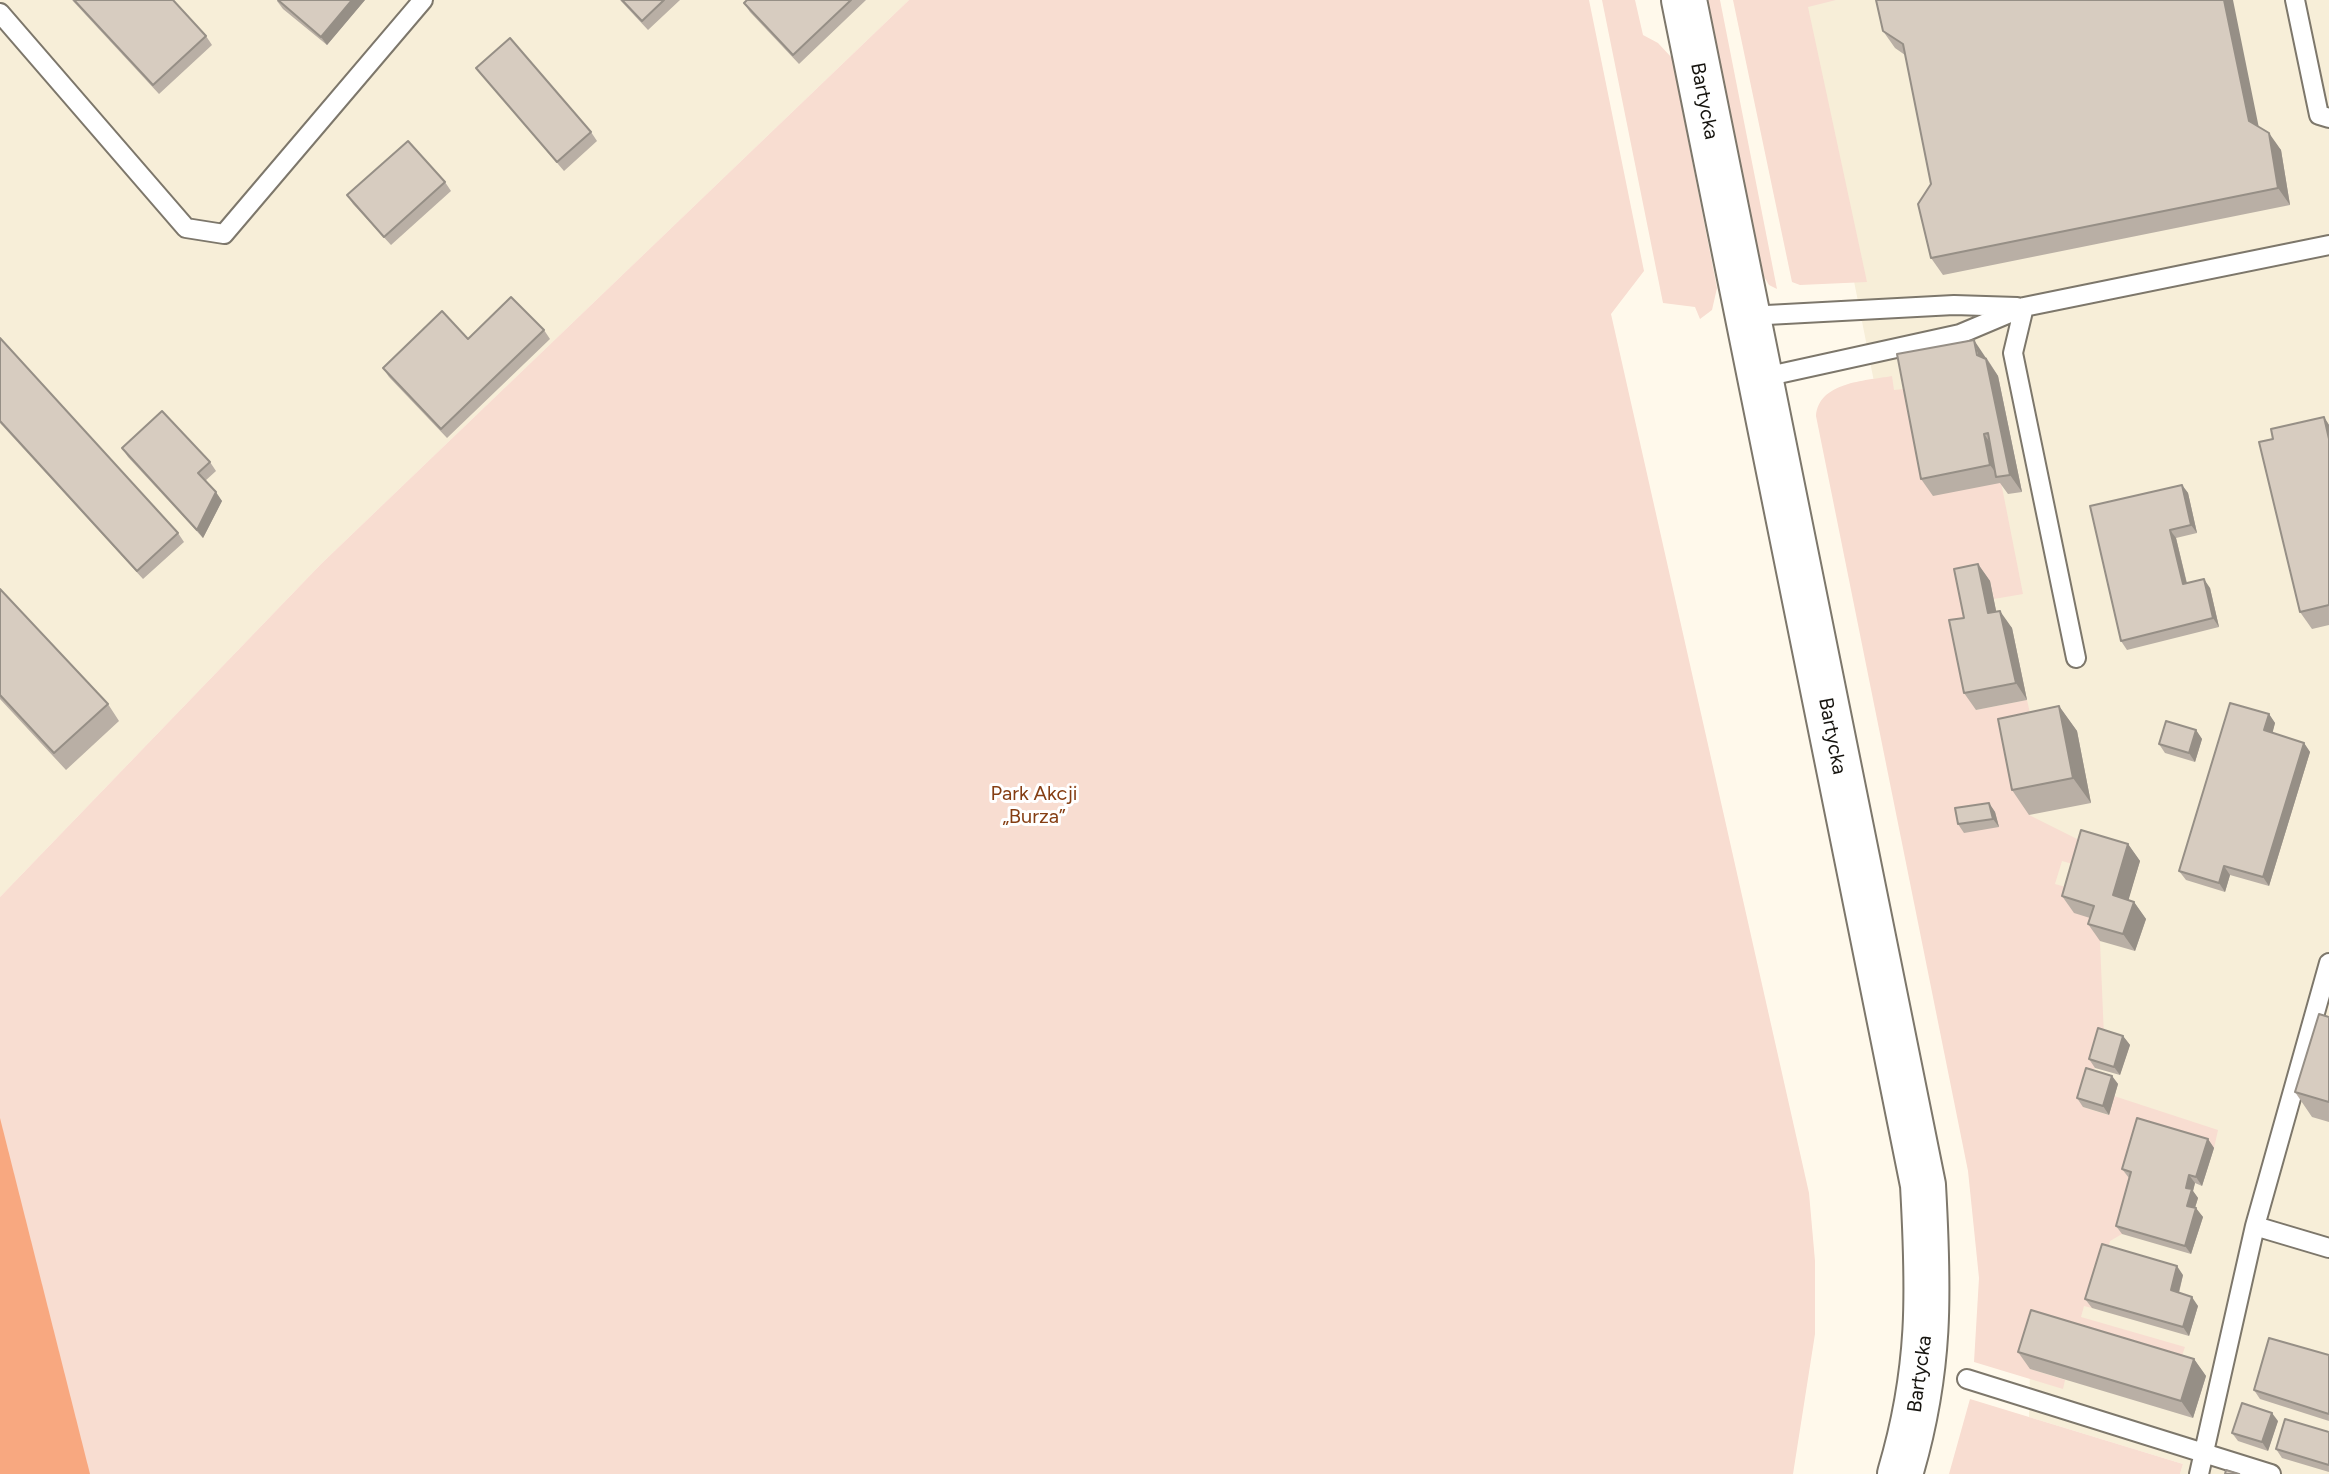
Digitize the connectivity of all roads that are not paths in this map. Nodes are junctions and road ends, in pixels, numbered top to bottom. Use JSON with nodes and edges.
{"nodes":[{"id":1,"x":423,"y":0,"type":"edge"},
{"id":2,"x":1684,"y":0,"type":"edge"},
{"id":3,"x":2295,"y":0,"type":"edge"},
{"id":4,"x":0,"y":13,"type":"edge"},
{"id":5,"x":2329,"y":118,"type":"edge"},
{"id":6,"x":2329,"y":245,"type":"edge"},
{"id":7,"x":2024,"y":307,"type":"junction"},
{"id":8,"x":1748,"y":316,"type":"junction"},
{"id":9,"x":1760,"y":378,"type":"junction"},
{"id":10,"x":2076,"y":658,"type":"dead end"},
{"id":11,"x":2329,"y":963,"type":"edge"},
{"id":12,"x":2255,"y":1226,"type":"junction"},
{"id":13,"x":2329,"y":1248,"type":"edge"},
{"id":14,"x":1967,"y":1379,"type":"dead end"},
{"id":15,"x":2206,"y":1454,"type":"junction"},
{"id":16,"x":1900,"y":1474,"type":"edge"},
{"id":17,"x":2199,"y":1474,"type":"edge"},
{"id":18,"x":2271,"y":1474,"type":"edge"}],
"edges":[{"from":1,"to":4,"type":"lane"},
{"from":2,"to":8,"type":"street","name":"Bartycka"},
{"from":3,"to":5,"type":"lane"},
{"from":6,"to":7,"type":"lane"},
{"from":7,"to":8,"type":"lane"},
{"from":7,"to":9,"type":"lane"},
{"from":7,"to":10,"type":"lane"},
{"from":8,"to":9,"type":"street","name":"Bartycka"},
{"from":9,"to":16,"type":"street","name":"Bartycka"},
{"from":11,"to":12,"type":"lane"},
{"from":12,"to":13,"type":"lane"},
{"from":12,"to":15,"type":"lane"},
{"from":14,"to":15,"type":"lane"},
{"from":15,"to":17,"type":"lane"},
{"from":15,"to":18,"type":"lane"}]}
